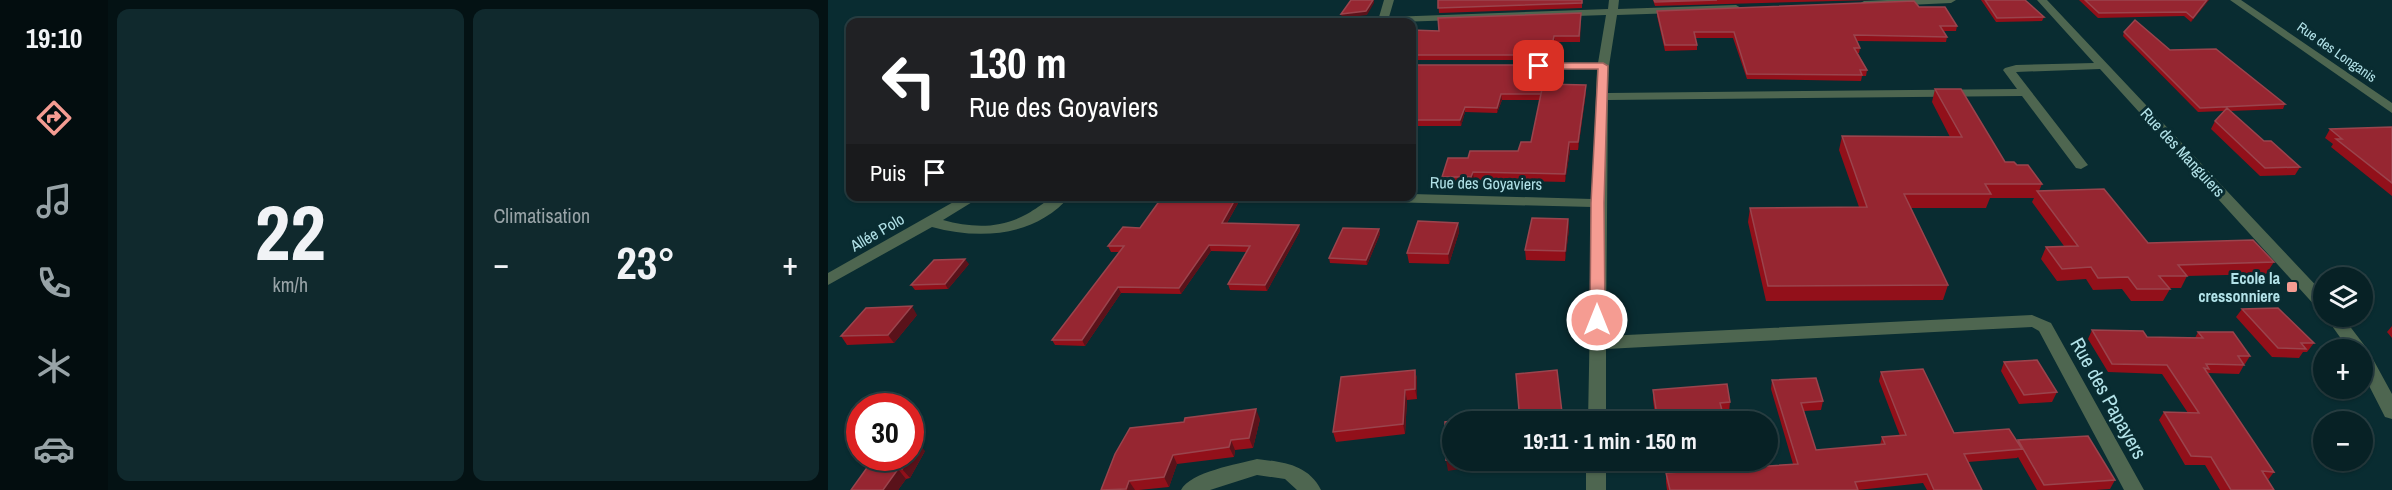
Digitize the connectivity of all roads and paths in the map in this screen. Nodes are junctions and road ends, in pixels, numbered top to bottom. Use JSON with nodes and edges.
{"nodes":[{"id":1,"x":1389,"y":0,"type":"edge"},
{"id":2,"x":1951,"y":0,"type":"edge"},
{"id":3,"x":2042,"y":0,"type":"edge"},
{"id":4,"x":2235,"y":0,"type":"edge"},
{"id":5,"x":1856,"y":4,"type":"edge"},
{"id":6,"x":1613,"y":5,"type":"edge"},
{"id":7,"x":1743,"y":8,"type":"edge"},
{"id":8,"x":1384,"y":18,"type":"edge"},
{"id":9,"x":1414,"y":18,"type":"edge"},
{"id":10,"x":1513,"y":66,"type":"edge"},
{"id":11,"x":1603,"y":66,"type":"junction"},
{"id":12,"x":2103,"y":66,"type":"junction"},
{"id":13,"x":2025,"y":92,"type":"junction"},
{"id":14,"x":1602,"y":97,"type":"junction"},
{"id":15,"x":2392,"y":109,"type":"edge"},
{"id":16,"x":2081,"y":165,"type":"dead end"},
{"id":17,"x":1416,"y":199,"type":"edge"},
{"id":18,"x":967,"y":201,"type":"edge"},
{"id":19,"x":1056,"y":201,"type":"edge"},
{"id":20,"x":1598,"y":203,"type":"junction"},
{"id":21,"x":932,"y":222,"type":"junction"},
{"id":22,"x":828,"y":280,"type":"edge"},
{"id":23,"x":2313,"y":293,"type":"edge"},
{"id":24,"x":2341,"y":327,"type":"edge"},
{"id":25,"x":2351,"y":339,"type":"edge"},
{"id":26,"x":1597,"y":343,"type":"junction"},
{"id":27,"x":2373,"y":375,"type":"edge"},
{"id":28,"x":1596,"y":411,"type":"edge"},
{"id":29,"x":2392,"y":412,"type":"edge"},
{"id":30,"x":1596,"y":471,"type":"edge"},
{"id":31,"x":1191,"y":490,"type":"edge"},
{"id":32,"x":1311,"y":490,"type":"edge"},
{"id":33,"x":1596,"y":490,"type":"edge"},
{"id":34,"x":2134,"y":490,"type":"edge"}],
"edges":[{"from":1,"to":8,"type":"street"},
{"from":2,"to":5,"type":"street"},
{"from":3,"to":12,"type":"street","name":"Rue des Manguiers"},
{"from":4,"to":15,"type":"street","name":"Rue des Longanis"},
{"from":6,"to":7,"type":"street"},
{"from":6,"to":9,"type":"street"},
{"from":6,"to":11,"type":"street"},
{"from":10,"to":11,"type":"street"},
{"from":11,"to":14,"type":"street"},
{"from":12,"to":13,"type":"street"},
{"from":12,"to":23,"type":"street","name":"Rue des Manguiers"},
{"from":13,"to":14,"type":"street"},
{"from":13,"to":16,"type":"street"},
{"from":14,"to":20,"type":"street"},
{"from":17,"to":20,"type":"street","name":"Rue des Goyaviers"},
{"from":18,"to":21,"type":"street","name":"Allée Polo"},
{"from":19,"to":21,"type":"street"},
{"from":20,"to":26,"type":"street"},
{"from":21,"to":22,"type":"street","name":"Allée Polo"},
{"from":24,"to":25,"type":"street"},
{"from":26,"to":28,"type":"street"},
{"from":26,"to":34,"type":"street","name":"Rue des Papayers"},
{"from":27,"to":29,"type":"street"},
{"from":30,"to":33,"type":"street"},
{"from":31,"to":32,"type":"street"}]}
